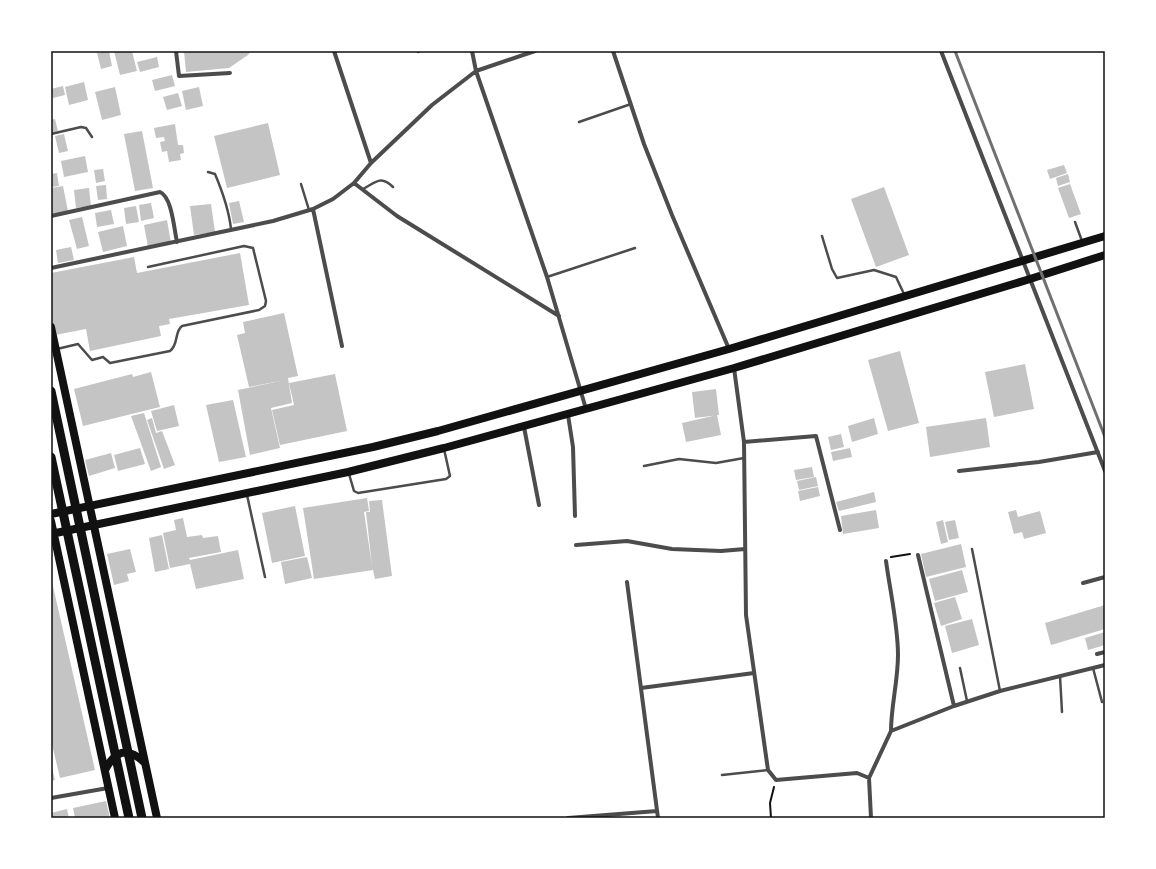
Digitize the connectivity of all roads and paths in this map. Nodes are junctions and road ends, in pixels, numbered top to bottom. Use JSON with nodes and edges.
{"nodes":[{"id":1,"x":176,"y":51,"type":"edge"},
{"id":2,"x":334,"y":51,"type":"edge"},
{"id":3,"x":472,"y":51,"type":"edge"},
{"id":4,"x":535,"y":51,"type":"edge"},
{"id":5,"x":613,"y":51,"type":"edge"},
{"id":6,"x":941,"y":51,"type":"edge"},
{"id":7,"x":476,"y":72,"type":"junction"},
{"id":8,"x":230,"y":73,"type":"dead end"},
{"id":9,"x":631,"y":104,"type":"junction"},
{"id":10,"x":579,"y":122,"type":"dead end"},
{"id":11,"x":51,"y":134,"type":"edge"},
{"id":12,"x":92,"y":137,"type":"dead end"},
{"id":13,"x":371,"y":163,"type":"junction"},
{"id":14,"x":208,"y":172,"type":"dead end"},
{"id":15,"x":354,"y":182,"type":"junction"},
{"id":16,"x":301,"y":184,"type":"dead end"},
{"id":17,"x":393,"y":187,"type":"dead end"},
{"id":18,"x":363,"y":189,"type":"junction"},
{"id":19,"x":311,"y":209,"type":"junction"},
{"id":20,"x":51,"y":216,"type":"edge"},
{"id":21,"x":1075,"y":222,"type":"dead end"},
{"id":22,"x":231,"y":230,"type":"junction"},
{"id":23,"x":822,"y":236,"type":"dead end"},
{"id":24,"x":1105,"y":236,"type":"edge"},
{"id":25,"x":177,"y":242,"type":"junction"},
{"id":26,"x":1083,"y":243,"type":"junction"},
{"id":27,"x":635,"y":248,"type":"dead end"},
{"id":28,"x":1105,"y":255,"type":"edge"},
{"id":29,"x":1023,"y":262,"type":"junction"},
{"id":30,"x":148,"y":267,"type":"dead end"},
{"id":31,"x":51,"y":268,"type":"edge"},
{"id":32,"x":547,"y":277,"type":"junction"},
{"id":33,"x":1030,"y":280,"type":"junction"},
{"id":34,"x":905,"y":296,"type":"junction"},
{"id":35,"x":559,"y":316,"type":"junction"},
{"id":36,"x":51,"y":327,"type":"edge"},
{"id":37,"x":342,"y":346,"type":"dead end"},
{"id":38,"x":729,"y":349,"type":"junction"},
{"id":39,"x":56,"y":350,"type":"junction"},
{"id":40,"x":734,"y":368,"type":"junction"},
{"id":41,"x":51,"y":391,"type":"edge"},
{"id":42,"x":582,"y":391,"type":"junction"},
{"id":43,"x":586,"y":410,"type":"junction"},
{"id":44,"x":568,"y":415,"type":"junction"},
{"id":45,"x":524,"y":427,"type":"junction"},
{"id":46,"x":744,"y":442,"type":"junction"},
{"id":47,"x":444,"y":448,"type":"junction"},
{"id":48,"x":1098,"y":452,"type":"junction"},
{"id":49,"x":51,"y":457,"type":"edge"},
{"id":50,"x":744,"y":458,"type":"junction"},
{"id":51,"x":644,"y":466,"type":"dead end"},
{"id":52,"x":959,"y":471,"type":"dead end"},
{"id":53,"x":1105,"y":471,"type":"edge"},
{"id":54,"x":348,"y":472,"type":"junction"},
{"id":55,"x":246,"y":492,"type":"junction"},
{"id":56,"x":540,"y":504,"type":"dead end"},
{"id":57,"x":90,"y":506,"type":"junction"},
{"id":58,"x":51,"y":514,"type":"edge"},
{"id":59,"x":575,"y":516,"type":"dead end"},
{"id":60,"x":51,"y":521,"type":"edge"},
{"id":61,"x":94,"y":525,"type":"junction"},
{"id":62,"x":840,"y":530,"type":"dead end"},
{"id":63,"x":52,"y":534,"type":"edge"},
{"id":64,"x":576,"y":545,"type":"dead end"},
{"id":65,"x":745,"y":549,"type":"junction"},
{"id":66,"x":972,"y":549,"type":"dead end"},
{"id":67,"x":918,"y":555,"type":"joint"},
{"id":68,"x":886,"y":561,"type":"joint"},
{"id":69,"x":1105,"y":576,"type":"edge"},
{"id":70,"x":265,"y":577,"type":"dead end"},
{"id":71,"x":627,"y":582,"type":"dead end"},
{"id":72,"x":1083,"y":583,"type":"dead end"},
{"id":73,"x":1105,"y":652,"type":"edge"},
{"id":74,"x":1096,"y":654,"type":"dead end"},
{"id":75,"x":1105,"y":665,"type":"edge"},
{"id":76,"x":960,"y":668,"type":"dead end"},
{"id":77,"x":1093,"y":668,"type":"junction"},
{"id":78,"x":754,"y":673,"type":"junction"},
{"id":79,"x":1060,"y":676,"type":"junction"},
{"id":80,"x":641,"y":688,"type":"junction"},
{"id":81,"x":1000,"y":691,"type":"junction"},
{"id":82,"x":968,"y":701,"type":"junction"},
{"id":83,"x":1102,"y":702,"type":"dead end"},
{"id":84,"x":954,"y":706,"type":"junction"},
{"id":85,"x":1062,"y":712,"type":"dead end"},
{"id":86,"x":891,"y":731,"type":"junction"},
{"id":87,"x":145,"y":763,"type":"junction"},
{"id":88,"x":105,"y":770,"type":"junction"},
{"id":89,"x":768,"y":770,"type":"junction"},
{"id":90,"x":722,"y":776,"type":"dead end"},
{"id":91,"x":869,"y":778,"type":"junction"},
{"id":92,"x":776,"y":780,"type":"junction"},
{"id":93,"x":108,"y":788,"type":"junction"},
{"id":94,"x":51,"y":798,"type":"edge"},
{"id":95,"x":657,"y":811,"type":"junction"},
{"id":96,"x":115,"y":818,"type":"edge"},
{"id":97,"x":129,"y":818,"type":"edge"},
{"id":98,"x":142,"y":818,"type":"edge"},
{"id":99,"x":157,"y":818,"type":"edge"},
{"id":100,"x":568,"y":818,"type":"edge"},
{"id":101,"x":658,"y":818,"type":"edge"},
{"id":102,"x":771,"y":818,"type":"edge"},
{"id":103,"x":871,"y":818,"type":"edge"}],
"edges":[{"from":1,"to":8,"type":"street"},
{"from":2,"to":13,"type":"street"},
{"from":3,"to":7,"type":"street"},
{"from":4,"to":7,"type":"street"},
{"from":5,"to":9,"type":"street"},
{"from":6,"to":29,"type":"street"},
{"from":7,"to":13,"type":"street"},
{"from":7,"to":32,"type":"street"},
{"from":9,"to":10,"type":"lane"},
{"from":9,"to":38,"type":"street"},
{"from":11,"to":12,"type":"lane"},
{"from":13,"to":15,"type":"street"},
{"from":14,"to":22,"type":"lane"},
{"from":15,"to":18,"type":"street"},
{"from":15,"to":19,"type":"street"},
{"from":16,"to":19,"type":"lane"},
{"from":17,"to":18,"type":"lane"},
{"from":18,"to":35,"type":"street"},
{"from":19,"to":22,"type":"street"},
{"from":19,"to":37,"type":"street"},
{"from":20,"to":25,"type":"street"},
{"from":21,"to":26,"type":"lane"},
{"from":22,"to":25,"type":"street"},
{"from":23,"to":34,"type":"lane"},
{"from":24,"to":26,"type":"main road"},
{"from":25,"to":31,"type":"street"},
{"from":26,"to":29,"type":"main road"},
{"from":27,"to":32,"type":"lane"},
{"from":28,"to":33,"type":"main road"},
{"from":29,"to":33,"type":"street"},
{"from":29,"to":34,"type":"main road"},
{"from":30,"to":39,"type":"lane"},
{"from":32,"to":35,"type":"street"},
{"from":33,"to":40,"type":"main road"},
{"from":33,"to":48,"type":"street"},
{"from":34,"to":38,"type":"main road"},
{"from":35,"to":42,"type":"street"},
{"from":36,"to":39,"type":"main road"},
{"from":38,"to":42,"type":"main road"},
{"from":39,"to":57,"type":"main road"},
{"from":40,"to":43,"type":"main road"},
{"from":40,"to":46,"type":"street"},
{"from":41,"to":98,"type":"highway"},
{"from":42,"to":43,"type":"street"},
{"from":42,"to":57,"type":"main road"},
{"from":43,"to":44,"type":"main road"},
{"from":44,"to":45,"type":"main road"},
{"from":44,"to":59,"type":"street"},
{"from":45,"to":47,"type":"main road"},
{"from":45,"to":56,"type":"street"},
{"from":46,"to":50,"type":"street"},
{"from":46,"to":62,"type":"street"},
{"from":47,"to":54,"type":"main road"},
{"from":47,"to":54,"type":"lane"},
{"from":48,"to":52,"type":"street"},
{"from":48,"to":53,"type":"street"},
{"from":49,"to":97,"type":"highway"},
{"from":50,"to":51,"type":"lane"},
{"from":50,"to":65,"type":"street"},
{"from":54,"to":55,"type":"main road"},
{"from":55,"to":61,"type":"main road"},
{"from":55,"to":70,"type":"lane"},
{"from":57,"to":58,"type":"main road"},
{"from":57,"to":61,"type":"main road"},
{"from":60,"to":63,"type":"main road"},
{"from":61,"to":63,"type":"main road"},
{"from":61,"to":87,"type":"main road"},
{"from":63,"to":88,"type":"main road"},
{"from":64,"to":65,"type":"street"},
{"from":65,"to":78,"type":"street"},
{"from":66,"to":81,"type":"lane"},
{"from":67,"to":68,"type":"path"},
{"from":67,"to":84,"type":"street"},
{"from":68,"to":86,"type":"street"},
{"from":69,"to":72,"type":"street"},
{"from":71,"to":80,"type":"street"},
{"from":73,"to":74,"type":"street"},
{"from":75,"to":77,"type":"street"},
{"from":76,"to":82,"type":"lane"},
{"from":77,"to":79,"type":"street"},
{"from":77,"to":83,"type":"lane"},
{"from":78,"to":80,"type":"street"},
{"from":78,"to":89,"type":"street"},
{"from":79,"to":81,"type":"street"},
{"from":79,"to":85,"type":"lane"},
{"from":80,"to":95,"type":"street"},
{"from":81,"to":82,"type":"street"},
{"from":82,"to":84,"type":"street"},
{"from":84,"to":86,"type":"street"},
{"from":86,"to":91,"type":"street"},
{"from":87,"to":88,"type":"main road"},
{"from":87,"to":99,"type":"main road"},
{"from":88,"to":93,"type":"main road"},
{"from":89,"to":90,"type":"lane"},
{"from":89,"to":92,"type":"street"},
{"from":91,"to":92,"type":"street"},
{"from":91,"to":103,"type":"street"},
{"from":92,"to":102,"type":"path"},
{"from":93,"to":94,"type":"street"},
{"from":93,"to":96,"type":"main road"},
{"from":95,"to":100,"type":"street"},
{"from":95,"to":101,"type":"street"}]}
